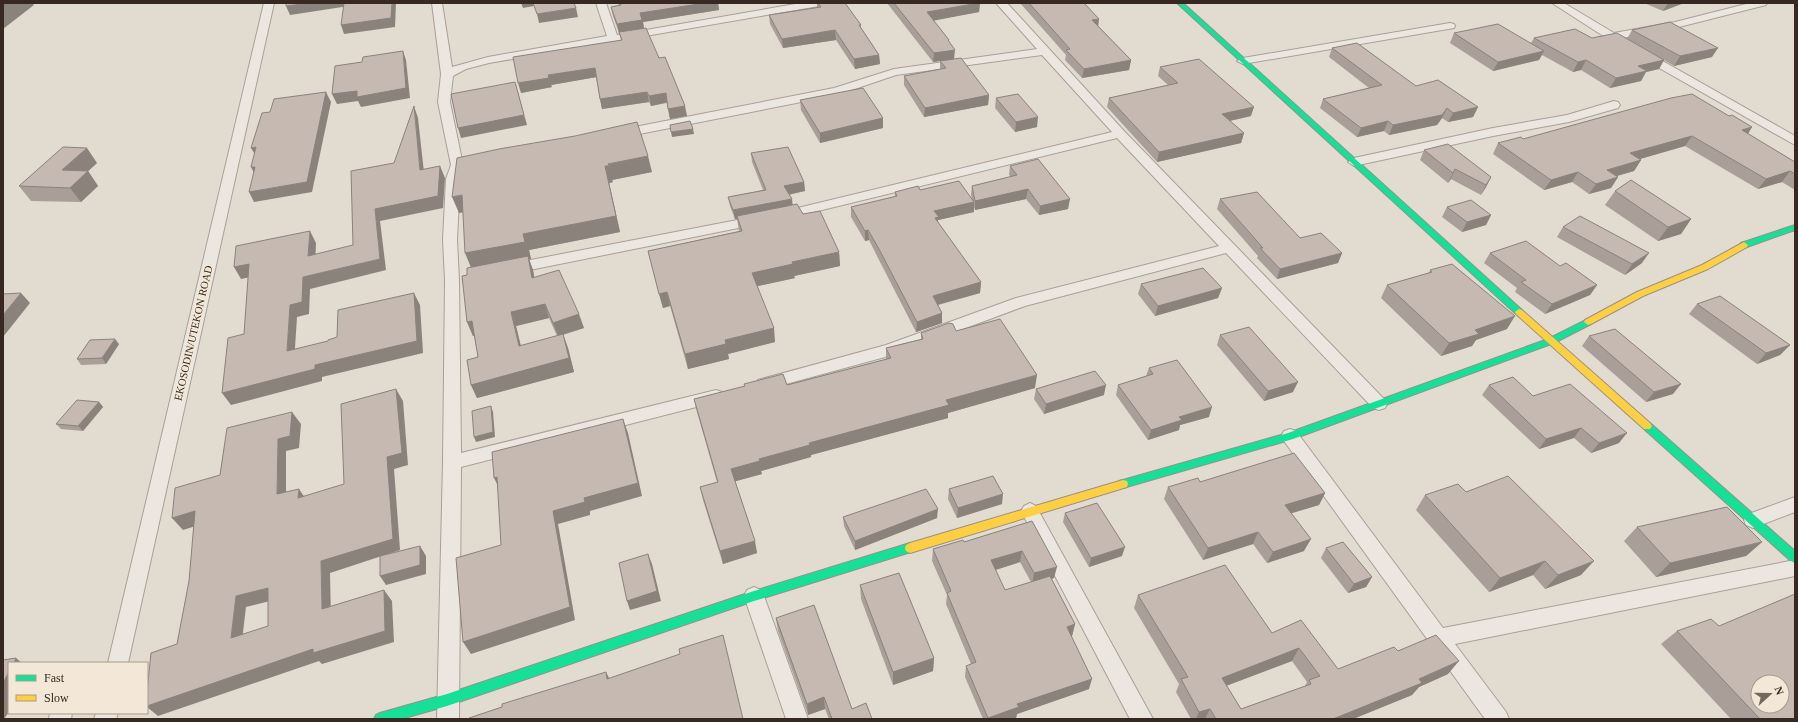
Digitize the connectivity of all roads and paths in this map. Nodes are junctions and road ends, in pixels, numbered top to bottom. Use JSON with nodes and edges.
{"nodes":[{"id":1,"x":268,"y":3,"type":"edge"},
{"id":2,"x":437,"y":3,"type":"edge"},
{"id":3,"x":601,"y":3,"type":"edge"},
{"id":4,"x":819,"y":3,"type":"edge"},
{"id":5,"x":1001,"y":3,"type":"edge"},
{"id":6,"x":1180,"y":3,"type":"edge"},
{"id":7,"x":1557,"y":3,"type":"edge"},
{"id":8,"x":1762,"y":3,"type":"edge"},
{"id":9,"x":1450,"y":26,"type":"dead end"},
{"id":10,"x":1612,"y":37,"type":"junction"},
{"id":11,"x":613,"y":39,"type":"junction"},
{"id":12,"x":1045,"y":51,"type":"junction"},
{"id":13,"x":1243,"y":61,"type":"junction"},
{"id":14,"x":447,"y":74,"type":"junction"},
{"id":15,"x":1614,"y":105,"type":"dead end"},
{"id":16,"x":1120,"y":134,"type":"junction"},
{"id":17,"x":608,"y":136,"type":"edge"},
{"id":18,"x":1795,"y":141,"type":"edge"},
{"id":19,"x":1354,"y":162,"type":"junction"},
{"id":20,"x":1795,"y":227,"type":"edge"},
{"id":21,"x":1228,"y":248,"type":"junction"},
{"id":22,"x":499,"y":271,"type":"edge"},
{"id":23,"x":468,"y":277,"type":"edge"},
{"id":24,"x":452,"y":280,"type":"junction"},
{"id":25,"x":1551,"y":341,"type":"junction"},
{"id":26,"x":1379,"y":404,"type":"junction"},
{"id":27,"x":1290,"y":436,"type":"junction"},
{"id":28,"x":452,"y":462,"type":"junction"},
{"id":29,"x":1795,"y":504,"type":"edge"},
{"id":30,"x":1030,"y":511,"type":"junction"},
{"id":31,"x":1753,"y":520,"type":"junction"},
{"id":32,"x":1795,"y":558,"type":"edge"},
{"id":33,"x":1795,"y":568,"type":"edge"},
{"id":34,"x":754,"y":596,"type":"junction"},
{"id":35,"x":1438,"y":638,"type":"junction"},
{"id":36,"x":118,"y":662,"type":"edge"},
{"id":37,"x":447,"y":700,"type":"junction"},
{"id":38,"x":380,"y":719,"type":"edge"},
{"id":39,"x":448,"y":719,"type":"edge"},
{"id":40,"x":796,"y":719,"type":"edge"},
{"id":41,"x":1142,"y":719,"type":"edge"},
{"id":42,"x":1498,"y":719,"type":"edge"}],
"edges":[{"from":1,"to":36,"type":"street","name":"EKOSODIN/UTEKON ROAD"},
{"from":2,"to":14,"type":"street"},
{"from":3,"to":11,"type":"street"},
{"from":4,"to":11,"type":"street"},
{"from":5,"to":12,"type":"street"},
{"from":6,"to":13,"type":"street"},
{"from":7,"to":10,"type":"street"},
{"from":8,"to":10,"type":"street"},
{"from":9,"to":13,"type":"street"},
{"from":10,"to":18,"type":"street"},
{"from":11,"to":14,"type":"street"},
{"from":12,"to":16,"type":"street"},
{"from":12,"to":17,"type":"street"},
{"from":13,"to":19,"type":"street"},
{"from":14,"to":24,"type":"street"},
{"from":15,"to":19,"type":"street"},
{"from":16,"to":21,"type":"street"},
{"from":16,"to":22,"type":"street"},
{"from":19,"to":25,"type":"street"},
{"from":20,"to":25,"type":"street"},
{"from":21,"to":26,"type":"street"},
{"from":21,"to":28,"type":"street"},
{"from":23,"to":24,"type":"street"},
{"from":24,"to":28,"type":"street"},
{"from":25,"to":26,"type":"street"},
{"from":25,"to":31,"type":"street"},
{"from":26,"to":27,"type":"street"},
{"from":27,"to":30,"type":"street"},
{"from":27,"to":35,"type":"street"},
{"from":28,"to":37,"type":"street"},
{"from":29,"to":31,"type":"street"},
{"from":30,"to":34,"type":"street"},
{"from":30,"to":41,"type":"street"},
{"from":31,"to":32,"type":"street"},
{"from":33,"to":35,"type":"street"},
{"from":34,"to":37,"type":"street"},
{"from":34,"to":40,"type":"street"},
{"from":35,"to":42,"type":"street"},
{"from":37,"to":38,"type":"street"},
{"from":37,"to":39,"type":"street"}]}
